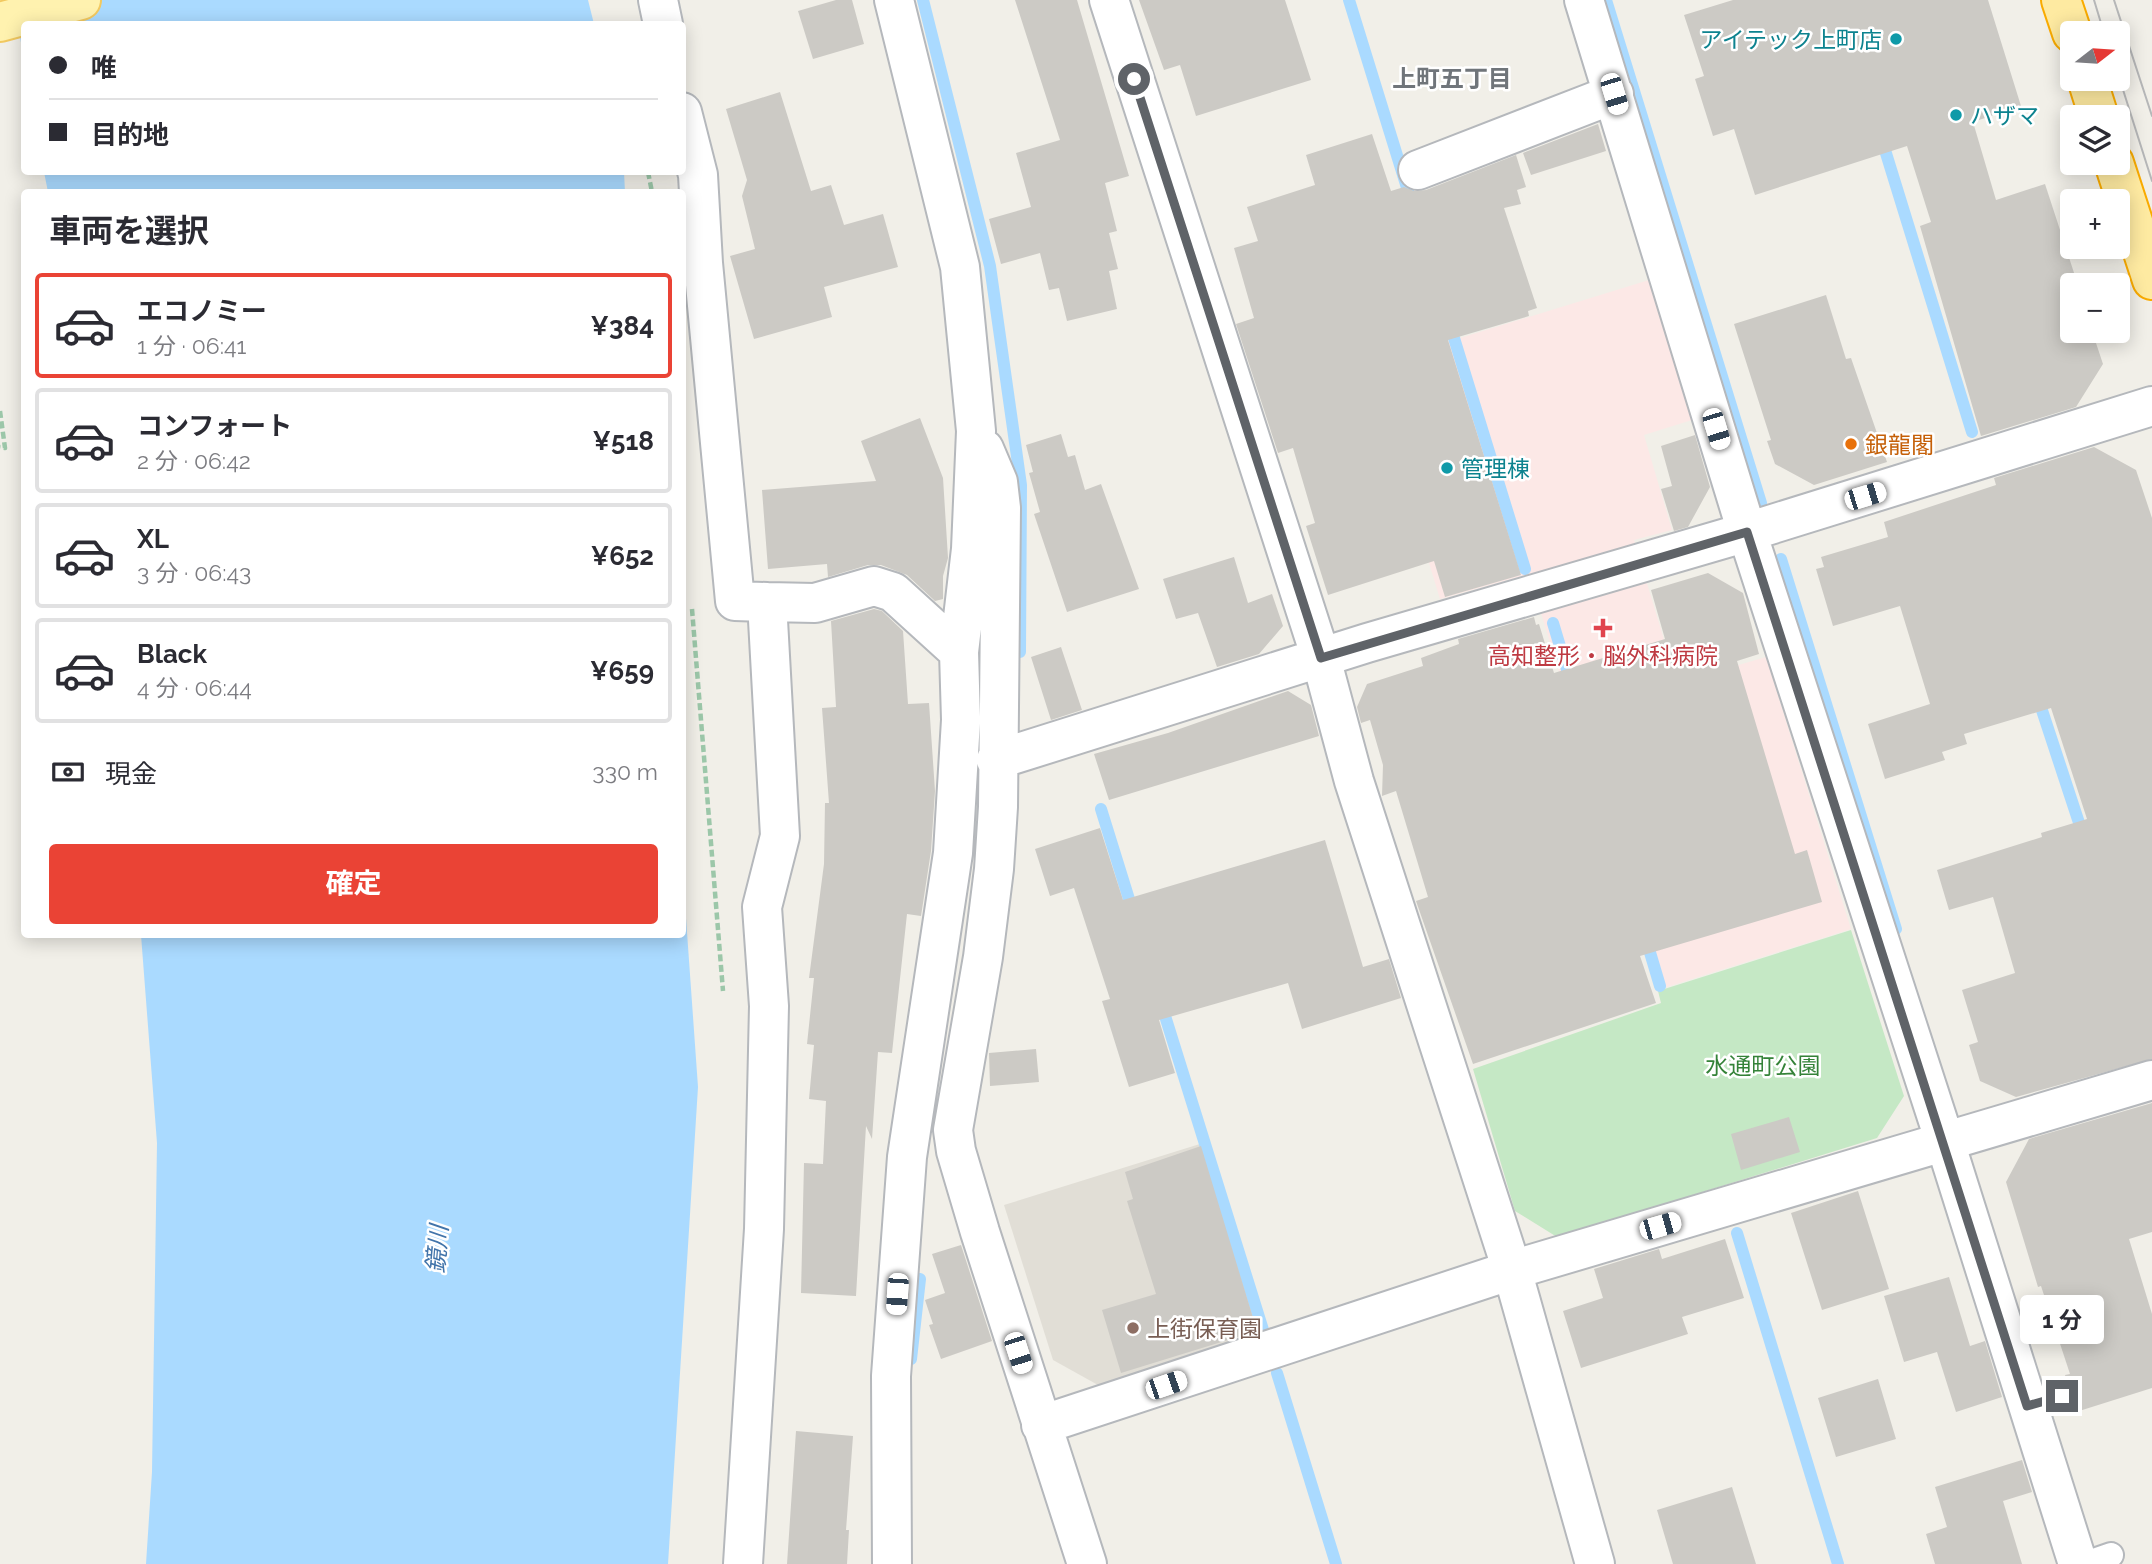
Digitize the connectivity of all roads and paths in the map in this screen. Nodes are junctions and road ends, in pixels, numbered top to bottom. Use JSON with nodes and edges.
{"nodes":[{"id":1,"x":81,"y":0,"type":"edge"},
{"id":2,"x":658,"y":0,"type":"edge"},
{"id":3,"x":894,"y":0,"type":"edge"},
{"id":4,"x":1109,"y":0,"type":"edge"},
{"id":5,"x":1584,"y":0,"type":"edge"},
{"id":6,"x":2061,"y":0,"type":"edge"},
{"id":7,"x":662,"y":21,"type":"edge"},
{"id":8,"x":2068,"y":21,"type":"edge"},
{"id":9,"x":0,"y":22,"type":"edge"},
{"id":10,"x":1614,"y":94,"type":"junction"},
{"id":11,"x":686,"y":128,"type":"edge"},
{"id":12,"x":1418,"y":170,"type":"dead end"},
{"id":13,"x":2118,"y":175,"type":"edge"},
{"id":14,"x":2152,"y":281,"type":"edge"},
{"id":15,"x":2152,"y":407,"type":"edge"},
{"id":16,"x":0,"y":411,"type":"edge"},
{"id":17,"x":976,"y":431,"type":"junction"},
{"id":18,"x":0,"y":447,"type":"edge"},
{"id":19,"x":1747,"y":532,"type":"junction"},
{"id":20,"x":767,"y":602,"type":"junction"},
{"id":21,"x":692,"y":608,"type":"dead end"},
{"id":22,"x":959,"y":652,"type":"junction"},
{"id":23,"x":1321,"y":658,"type":"junction"},
{"id":24,"x":996,"y":760,"type":"junction"},
{"id":25,"x":724,"y":999,"type":"dead end"},
{"id":26,"x":2152,"y":1080,"type":"edge"},
{"id":27,"x":1945,"y":1142,"type":"junction"},
{"id":28,"x":1511,"y":1270,"type":"junction"},
{"id":29,"x":1041,"y":1426,"type":"junction"},
{"id":30,"x":2094,"y":1559,"type":"edge"},
{"id":31,"x":743,"y":1564,"type":"edge"},
{"id":32,"x":892,"y":1564,"type":"edge"},
{"id":33,"x":1087,"y":1564,"type":"edge"},
{"id":34,"x":1595,"y":1564,"type":"edge"},
{"id":35,"x":2085,"y":1564,"type":"edge"}],
"edges":[{"from":1,"to":9,"type":"main road"},
{"from":2,"to":7,"type":"street"},
{"from":3,"to":17,"type":"street"},
{"from":4,"to":23,"type":"street"},
{"from":5,"to":10,"type":"street"},
{"from":6,"to":8,"type":"highway"},
{"from":10,"to":12,"type":"street"},
{"from":10,"to":19,"type":"street"},
{"from":11,"to":20,"type":"street"},
{"from":13,"to":14,"type":"highway"},
{"from":15,"to":19,"type":"street"},
{"from":16,"to":18,"type":"path"},
{"from":17,"to":22,"type":"street"},
{"from":17,"to":24,"type":"street"},
{"from":19,"to":23,"type":"street"},
{"from":19,"to":27,"type":"street"},
{"from":20,"to":22,"type":"street"},
{"from":20,"to":31,"type":"street"},
{"from":21,"to":25,"type":"path"},
{"from":22,"to":32,"type":"street"},
{"from":23,"to":24,"type":"street"},
{"from":23,"to":28,"type":"street"},
{"from":24,"to":29,"type":"street"},
{"from":26,"to":27,"type":"street"},
{"from":27,"to":28,"type":"street"},
{"from":27,"to":30,"type":"street"},
{"from":28,"to":29,"type":"street"},
{"from":28,"to":34,"type":"street"},
{"from":29,"to":33,"type":"street"},
{"from":30,"to":35,"type":"lane"}]}
